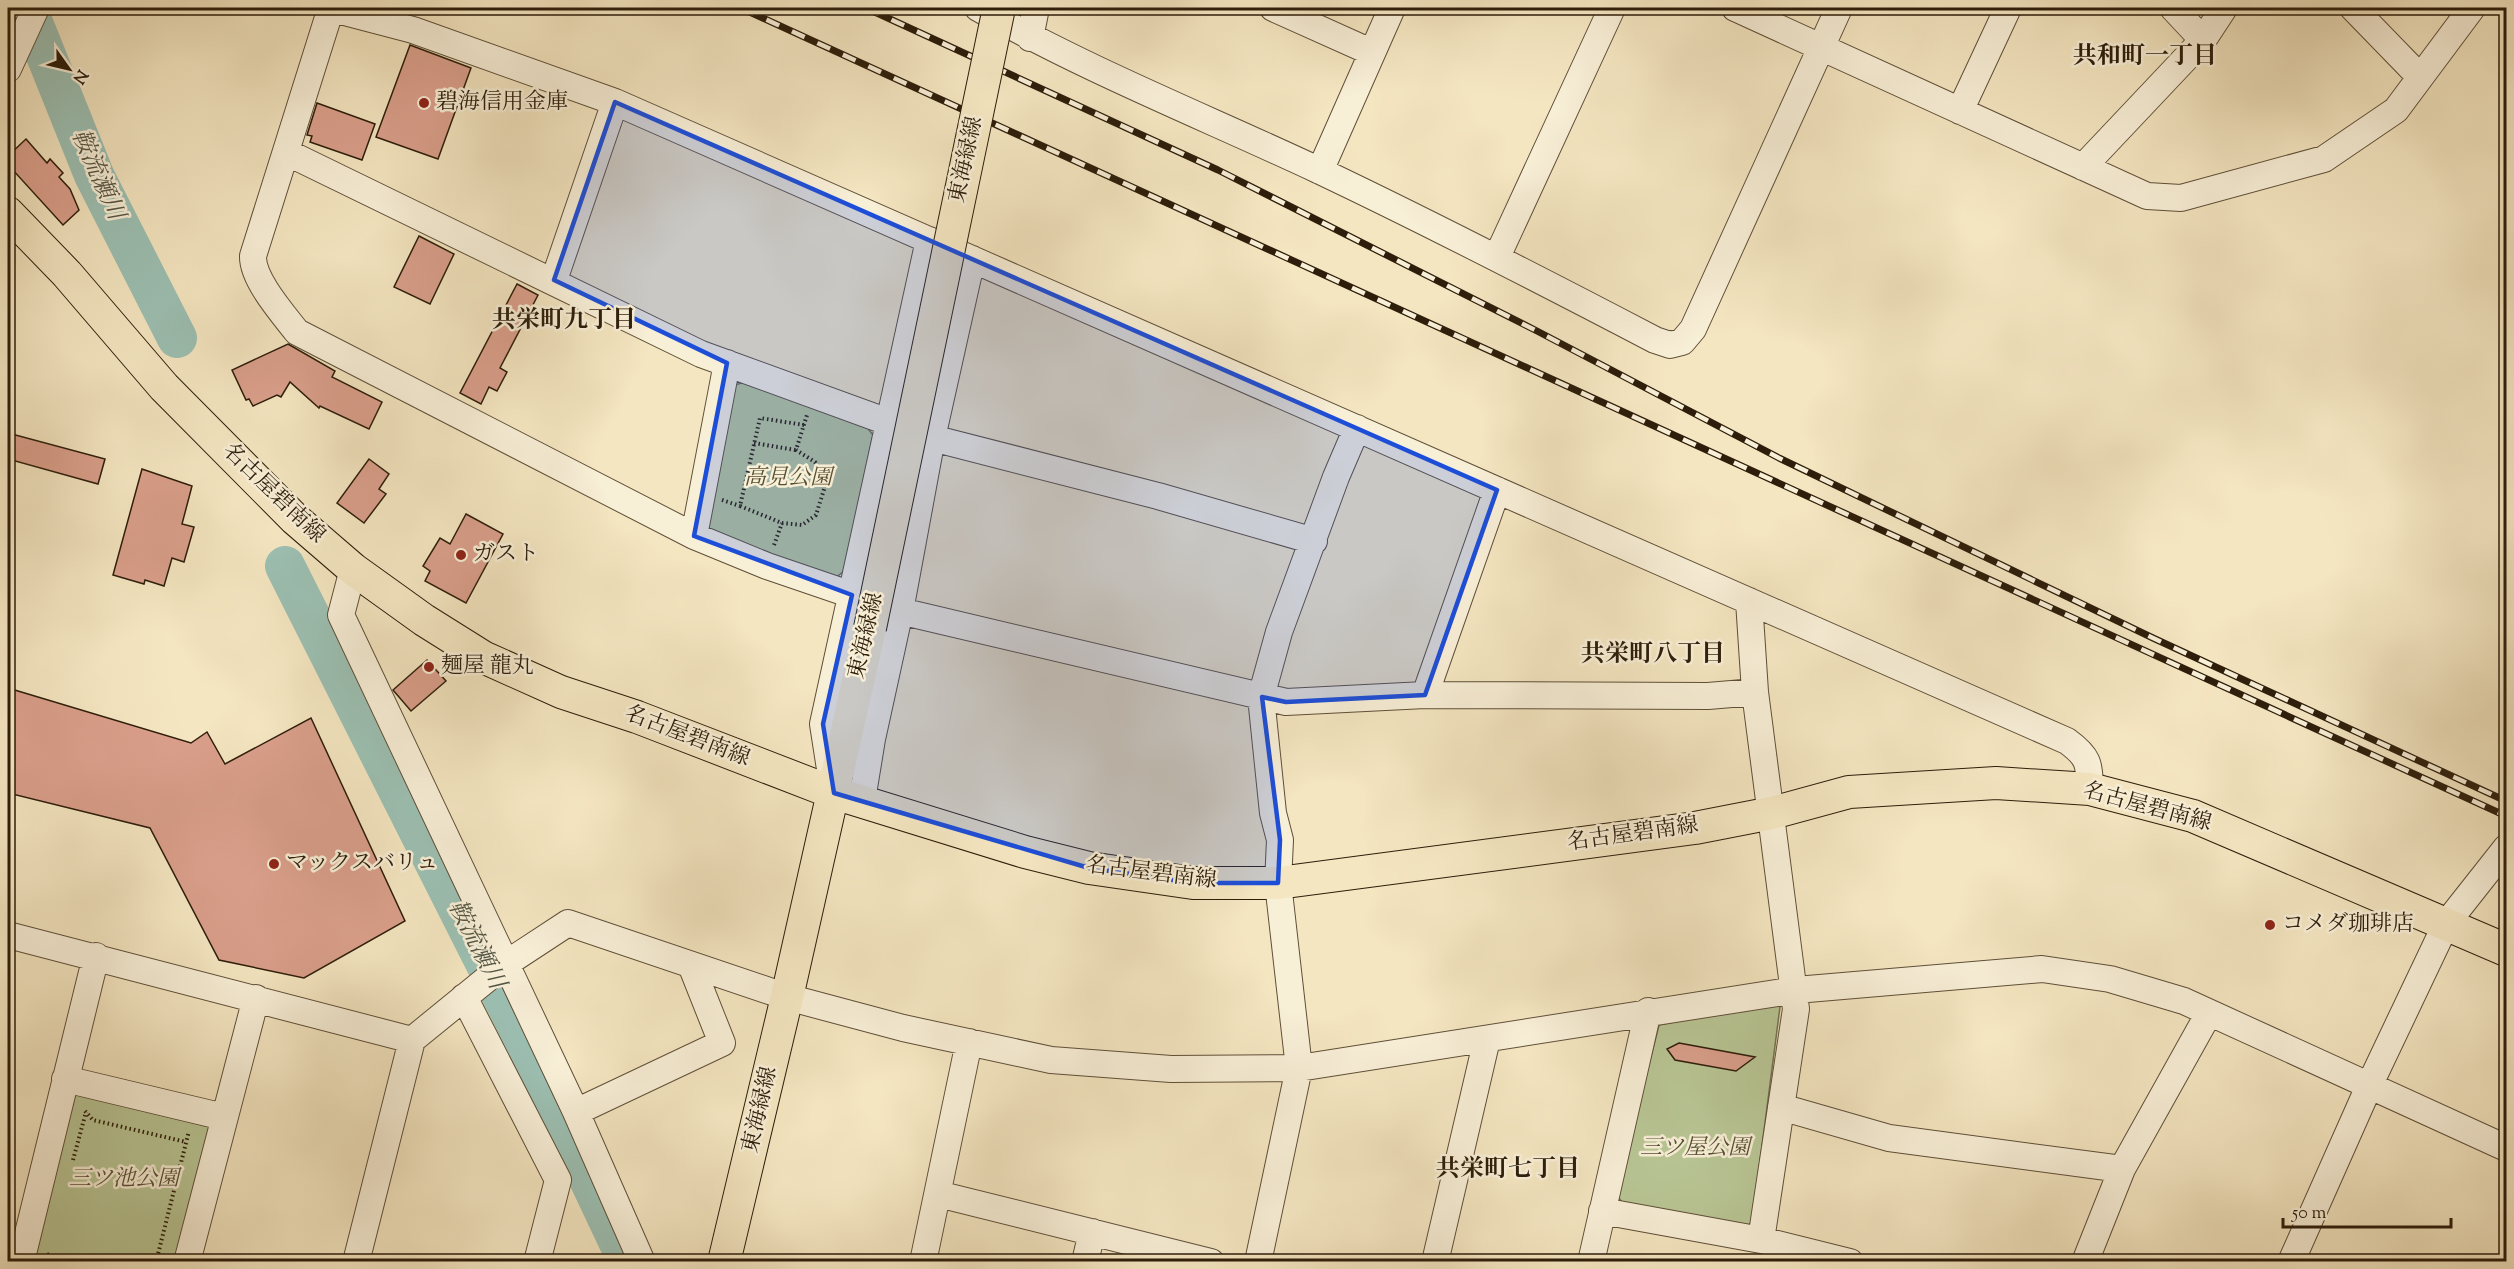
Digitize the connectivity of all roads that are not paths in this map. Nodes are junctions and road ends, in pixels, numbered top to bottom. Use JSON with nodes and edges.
{"nodes":[{"id":1,"x":36,"y":8,"type":"edge"},
{"id":2,"x":330,"y":8,"type":"edge"},
{"id":3,"x":978,"y":8,"type":"edge"},
{"id":4,"x":999,"y":8,"type":"edge"},
{"id":5,"x":1036,"y":8,"type":"edge"},
{"id":6,"x":1273,"y":8,"type":"edge"},
{"id":7,"x":1392,"y":8,"type":"edge"},
{"id":8,"x":1612,"y":8,"type":"edge"},
{"id":9,"x":1736,"y":8,"type":"edge"},
{"id":10,"x":1839,"y":8,"type":"edge"},
{"id":11,"x":2008,"y":8,"type":"edge"},
{"id":12,"x":2173,"y":8,"type":"edge"},
{"id":13,"x":2224,"y":8,"type":"edge"},
{"id":14,"x":2354,"y":8,"type":"edge"},
{"id":15,"x":2472,"y":8,"type":"edge"},
{"id":16,"x":1030,"y":38,"type":"junction"},
{"id":17,"x":2203,"y":40,"type":"junction"},
{"id":18,"x":1822,"y":45,"type":"junction"},
{"id":19,"x":1371,"y":52,"type":"junction"},
{"id":20,"x":12,"y":58,"type":"edge"},
{"id":21,"x":2420,"y":77,"type":"junction"},
{"id":22,"x":615,"y":102,"type":"junction"},
{"id":23,"x":1960,"y":111,"type":"junction"},
{"id":24,"x":286,"y":152,"type":"junction"},
{"id":25,"x":2083,"y":166,"type":"junction"},
{"id":26,"x":1320,"y":171,"type":"junction"},
{"id":27,"x":8,"y":213,"type":"edge"},
{"id":28,"x":929,"y":240,"type":"junction"},
{"id":29,"x":1497,"y":257,"type":"junction"},
{"id":30,"x":972,"y":259,"type":"junction"},
{"id":31,"x":554,"y":280,"type":"junction"},
{"id":32,"x":727,"y":363,"type":"junction"},
{"id":33,"x":888,"y":424,"type":"junction"},
{"id":34,"x":1357,"y":428,"type":"junction"},
{"id":35,"x":932,"y":438,"type":"junction"},
{"id":36,"x":1497,"y":490,"type":"junction"},
{"id":37,"x":694,"y":536,"type":"junction"},
{"id":38,"x":1314,"y":541,"type":"junction"},
{"id":39,"x":354,"y":569,"type":"junction"},
{"id":40,"x":852,"y":595,"type":"junction"},
{"id":41,"x":1749,"y":601,"type":"junction"},
{"id":42,"x":900,"y":611,"type":"junction"},
{"id":43,"x":1755,"y":692,"type":"junction"},
{"id":44,"x":1425,"y":695,"type":"junction"},
{"id":45,"x":1261,"y":697,"type":"junction"},
{"id":46,"x":2090,"y":789,"type":"junction"},
{"id":47,"x":848,"y":796,"type":"junction"},
{"id":48,"x":1772,"y":813,"type":"junction"},
{"id":49,"x":2506,"y":848,"type":"edge"},
{"id":50,"x":1278,"y":883,"type":"junction"},
{"id":51,"x":2446,"y":924,"type":"junction"},
{"id":52,"x":8,"y":934,"type":"edge"},
{"id":53,"x":2506,"y":950,"type":"edge"},
{"id":54,"x":96,"y":956,"type":"junction"},
{"id":55,"x":691,"y":965,"type":"junction"},
{"id":56,"x":502,"y":967,"type":"junction"},
{"id":57,"x":1796,"y":990,"type":"junction"},
{"id":58,"x":468,"y":994,"type":"junction"},
{"id":59,"x":787,"y":997,"type":"junction"},
{"id":60,"x":256,"y":998,"type":"junction"},
{"id":61,"x":1648,"y":1011,"type":"junction"},
{"id":62,"x":2209,"y":1013,"type":"junction"},
{"id":63,"x":1487,"y":1039,"type":"junction"},
{"id":64,"x":412,"y":1040,"type":"junction"},
{"id":65,"x":969,"y":1042,"type":"junction"},
{"id":66,"x":1299,"y":1068,"type":"junction"},
{"id":67,"x":2370,"y":1084,"type":"junction"},
{"id":68,"x":62,"y":1089,"type":"junction"},
{"id":69,"x":1781,"y":1107,"type":"junction"},
{"id":70,"x":576,"y":1112,"type":"junction"},
{"id":71,"x":224,"y":1117,"type":"junction"},
{"id":72,"x":2506,"y":1148,"type":"edge"},
{"id":73,"x":2122,"y":1169,"type":"junction"},
{"id":74,"x":938,"y":1194,"type":"junction"},
{"id":75,"x":1602,"y":1211,"type":"junction"},
{"id":76,"x":1092,"y":1232,"type":"junction"},
{"id":77,"x":1761,"y":1240,"type":"junction"},
{"id":78,"x":21,"y":1262,"type":"edge"},
{"id":79,"x":187,"y":1262,"type":"edge"},
{"id":80,"x":356,"y":1262,"type":"edge"},
{"id":81,"x":537,"y":1262,"type":"edge"},
{"id":82,"x":642,"y":1262,"type":"edge"},
{"id":83,"x":724,"y":1262,"type":"edge"},
{"id":84,"x":923,"y":1262,"type":"edge"},
{"id":85,"x":1085,"y":1262,"type":"edge"},
{"id":86,"x":1211,"y":1262,"type":"edge"},
{"id":87,"x":1257,"y":1262,"type":"edge"},
{"id":88,"x":1435,"y":1262,"type":"edge"},
{"id":89,"x":1591,"y":1262,"type":"edge"},
{"id":90,"x":1850,"y":1262,"type":"edge"},
{"id":91,"x":2085,"y":1262,"type":"edge"},
{"id":92,"x":2291,"y":1262,"type":"edge"}],
"edges":[{"from":1,"to":20,"type":"street"},
{"from":2,"to":22,"type":"street"},
{"from":2,"to":24,"type":"street"},
{"from":3,"to":16,"type":"street"},
{"from":4,"to":47,"type":"main road","name":"東海緑線","bridge":true},
{"from":5,"to":16,"type":"street"},
{"from":6,"to":19,"type":"street"},
{"from":7,"to":19,"type":"street"},
{"from":8,"to":29,"type":"street"},
{"from":9,"to":18,"type":"street"},
{"from":10,"to":18,"type":"street"},
{"from":11,"to":23,"type":"street"},
{"from":12,"to":17,"type":"street"},
{"from":13,"to":17,"type":"street"},
{"from":14,"to":21,"type":"street"},
{"from":15,"to":21,"type":"street"},
{"from":16,"to":26,"type":"street"},
{"from":17,"to":25,"type":"street"},
{"from":18,"to":23,"type":"street"},
{"from":18,"to":29,"type":"street"},
{"from":19,"to":26,"type":"street"},
{"from":21,"to":25,"type":"street"},
{"from":22,"to":28,"type":"street"},
{"from":22,"to":31,"type":"street"},
{"from":23,"to":25,"type":"street"},
{"from":24,"to":31,"type":"street"},
{"from":24,"to":37,"type":"street"},
{"from":26,"to":29,"type":"street"},
{"from":27,"to":39,"type":"main road","name":"名古屋碧南線"},
{"from":28,"to":30,"type":"street"},
{"from":28,"to":33,"type":"street"},
{"from":30,"to":34,"type":"street"},
{"from":30,"to":35,"type":"street"},
{"from":31,"to":32,"type":"street"},
{"from":32,"to":33,"type":"street"},
{"from":32,"to":37,"type":"street"},
{"from":33,"to":35,"type":"street"},
{"from":33,"to":40,"type":"street"},
{"from":34,"to":36,"type":"street"},
{"from":34,"to":38,"type":"street"},
{"from":35,"to":38,"type":"street"},
{"from":35,"to":42,"type":"street"},
{"from":36,"to":41,"type":"street"},
{"from":36,"to":44,"type":"street"},
{"from":37,"to":40,"type":"street"},
{"from":38,"to":45,"type":"street"},
{"from":39,"to":47,"type":"main road","name":"名古屋碧南線"},
{"from":39,"to":56,"type":"street"},
{"from":40,"to":47,"type":"street"},
{"from":41,"to":43,"type":"street"},
{"from":41,"to":46,"type":"street"},
{"from":42,"to":45,"type":"street"},
{"from":42,"to":47,"type":"street"},
{"from":43,"to":44,"type":"street"},
{"from":43,"to":48,"type":"street"},
{"from":44,"to":45,"type":"street"},
{"from":45,"to":50,"type":"street"},
{"from":46,"to":48,"type":"main road","name":"名古屋碧南線"},
{"from":46,"to":51,"type":"main road","name":"名古屋碧南線"},
{"from":47,"to":50,"type":"main road","name":"名古屋碧南線"},
{"from":47,"to":59,"type":"main road","name":"東海緑線"},
{"from":48,"to":50,"type":"main road","name":"名古屋碧南線"},
{"from":48,"to":57,"type":"street"},
{"from":49,"to":51,"type":"street"},
{"from":50,"to":66,"type":"street"},
{"from":51,"to":53,"type":"main road","name":"名古屋碧南線"},
{"from":51,"to":67,"type":"street"},
{"from":52,"to":54,"type":"street"},
{"from":54,"to":60,"type":"street"},
{"from":54,"to":68,"type":"street"},
{"from":55,"to":56,"type":"street"},
{"from":55,"to":59,"type":"street"},
{"from":55,"to":70,"type":"street"},
{"from":56,"to":58,"type":"street"},
{"from":56,"to":70,"type":"street"},
{"from":57,"to":61,"type":"street"},
{"from":57,"to":62,"type":"street"},
{"from":57,"to":69,"type":"street"},
{"from":58,"to":64,"type":"street"},
{"from":58,"to":81,"type":"street"},
{"from":59,"to":65,"type":"street"},
{"from":59,"to":83,"type":"main road","name":"東海緑線"},
{"from":60,"to":64,"type":"street"},
{"from":60,"to":71,"type":"street"},
{"from":61,"to":63,"type":"street"},
{"from":61,"to":75,"type":"street"},
{"from":62,"to":67,"type":"street"},
{"from":62,"to":73,"type":"street"},
{"from":63,"to":66,"type":"street"},
{"from":63,"to":88,"type":"street"},
{"from":64,"to":80,"type":"street"},
{"from":65,"to":66,"type":"street"},
{"from":65,"to":74,"type":"street"},
{"from":66,"to":87,"type":"street"},
{"from":67,"to":72,"type":"street"},
{"from":67,"to":92,"type":"street"},
{"from":68,"to":71,"type":"street"},
{"from":68,"to":78,"type":"street"},
{"from":69,"to":73,"type":"street"},
{"from":69,"to":77,"type":"street"},
{"from":70,"to":82,"type":"street"},
{"from":71,"to":79,"type":"street"},
{"from":73,"to":91,"type":"street"},
{"from":74,"to":76,"type":"street"},
{"from":74,"to":84,"type":"street"},
{"from":75,"to":77,"type":"street"},
{"from":75,"to":89,"type":"street"},
{"from":76,"to":85,"type":"street"},
{"from":76,"to":86,"type":"street"},
{"from":77,"to":90,"type":"street"}]}
